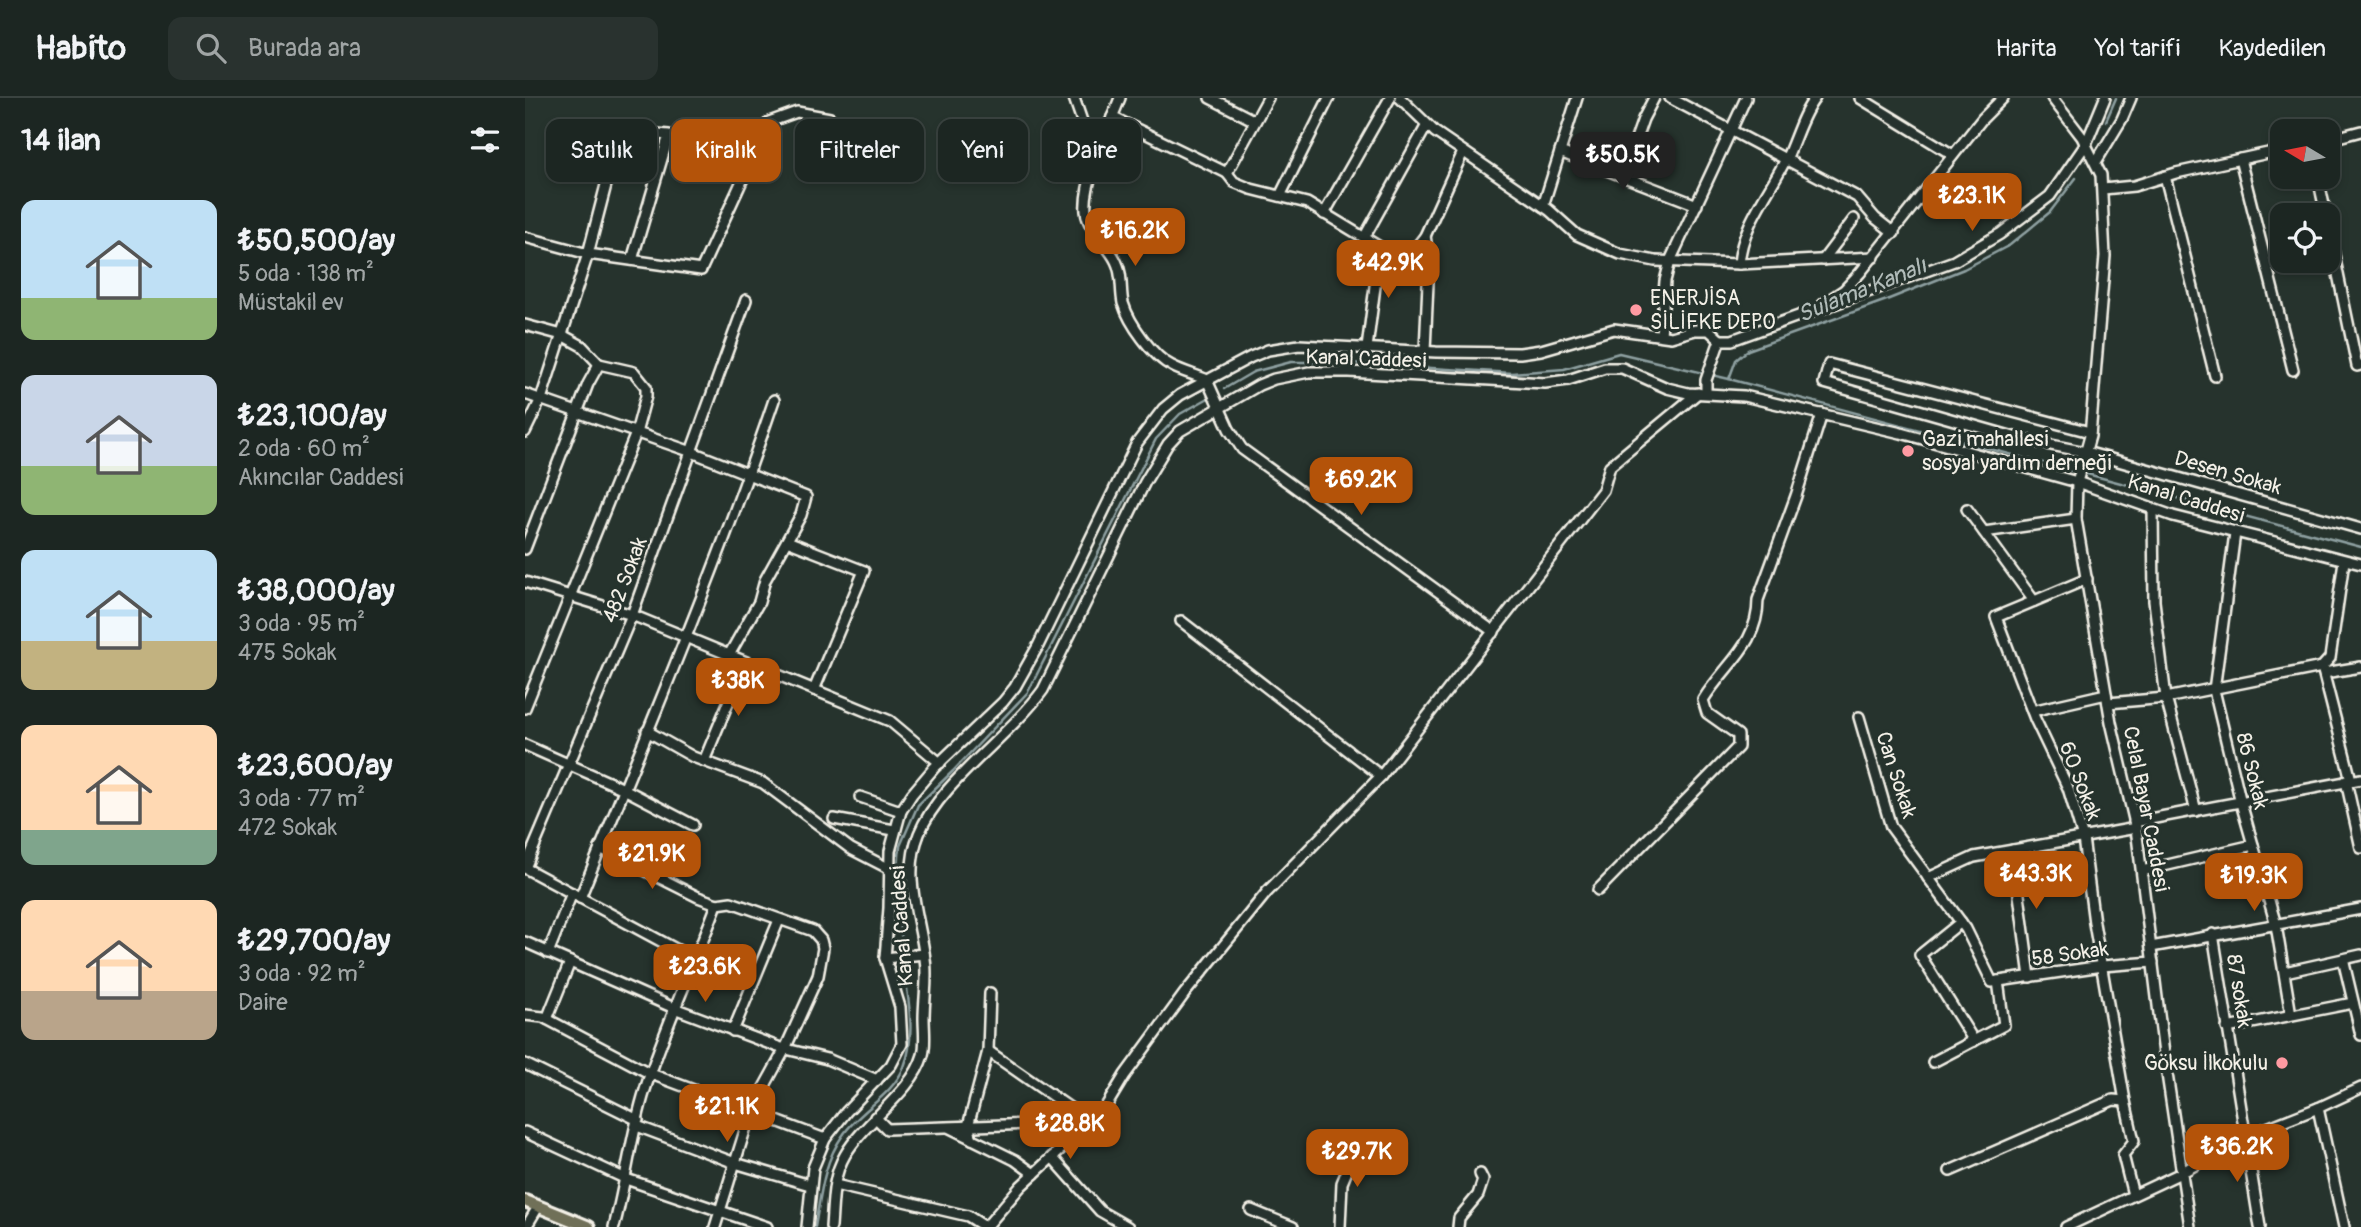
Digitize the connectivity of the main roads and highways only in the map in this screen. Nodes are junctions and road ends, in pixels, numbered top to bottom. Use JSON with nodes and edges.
{"nodes":[{"id":1,"x":525,"y":1201,"type":"edge"},
{"id":2,"x":589,"y":1227,"type":"edge"}],
"edges":[{"from":1,"to":2,"type":"main road"}]}
